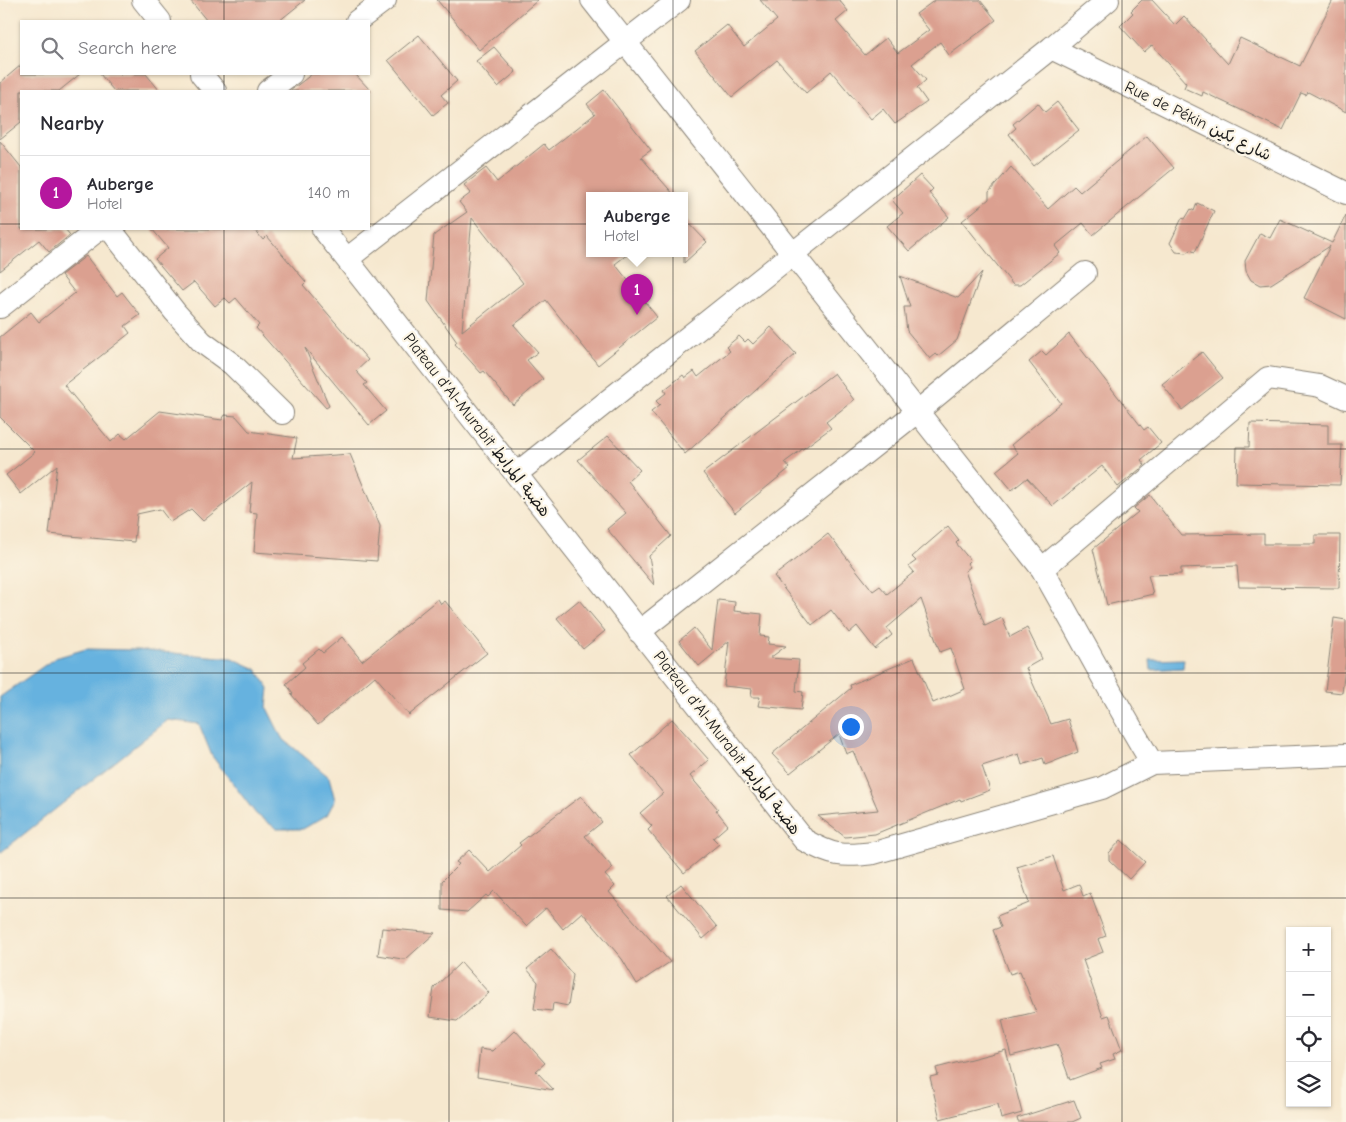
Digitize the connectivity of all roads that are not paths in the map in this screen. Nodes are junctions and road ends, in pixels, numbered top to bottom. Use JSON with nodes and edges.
{"nodes":[{"id":1,"x":143,"y":0,"type":"edge"},
{"id":2,"x":384,"y":0,"type":"edge"},
{"id":3,"x":592,"y":0,"type":"edge"},
{"id":4,"x":679,"y":0,"type":"edge"},
{"id":5,"x":1108,"y":0,"type":"edge"},
{"id":6,"x":159,"y":20,"type":"edge"},
{"id":7,"x":359,"y":20,"type":"edge"},
{"id":8,"x":626,"y":42,"type":"junction"},
{"id":9,"x":1051,"y":48,"type":"junction"},
{"id":10,"x":202,"y":75,"type":"edge"},
{"id":11,"x":290,"y":75,"type":"edge"},
{"id":12,"x":214,"y":90,"type":"edge"},
{"id":13,"x":269,"y":90,"type":"edge"},
{"id":14,"x":1346,"y":193,"type":"edge"},
{"id":15,"x":98,"y":230,"type":"edge"},
{"id":16,"x":111,"y":230,"type":"edge"},
{"id":17,"x":324,"y":230,"type":"edge"},
{"id":18,"x":792,"y":253,"type":"junction"},
{"id":19,"x":347,"y":259,"type":"junction"},
{"id":20,"x":1085,"y":273,"type":"dead end"},
{"id":21,"x":3,"y":299,"type":"edge"},
{"id":22,"x":1346,"y":398,"type":"edge"},
{"id":23,"x":918,"y":411,"type":"junction"},
{"id":24,"x":282,"y":413,"type":"dead end"},
{"id":25,"x":516,"y":474,"type":"junction"},
{"id":26,"x":1042,"y":569,"type":"junction"},
{"id":27,"x":640,"y":632,"type":"junction"},
{"id":28,"x":1346,"y":754,"type":"edge"},
{"id":29,"x":1152,"y":763,"type":"junction"}],
"edges":[{"from":1,"to":6,"type":"street"},
{"from":2,"to":7,"type":"street"},
{"from":3,"to":8,"type":"street"},
{"from":4,"to":8,"type":"street"},
{"from":5,"to":9,"type":"street"},
{"from":8,"to":18,"type":"street"},
{"from":8,"to":19,"type":"street"},
{"from":9,"to":14,"type":"street","name":"Rue de Pékin شارع بكين"},
{"from":9,"to":18,"type":"street"},
{"from":10,"to":12,"type":"street"},
{"from":11,"to":13,"type":"street"},
{"from":15,"to":21,"type":"street"},
{"from":16,"to":24,"type":"street"},
{"from":17,"to":19,"type":"street","name":"Plateau d'Al-Murabit هضبة المرابط"},
{"from":18,"to":23,"type":"street"},
{"from":18,"to":25,"type":"street"},
{"from":19,"to":25,"type":"street","name":"Plateau d'Al-Murabit هضبة المرابط"},
{"from":20,"to":23,"type":"street"},
{"from":22,"to":26,"type":"street"},
{"from":23,"to":26,"type":"street"},
{"from":23,"to":27,"type":"street"},
{"from":25,"to":27,"type":"street","name":"Plateau d'Al-Murabit هضبة المرابط"},
{"from":26,"to":29,"type":"street"},
{"from":27,"to":29,"type":"street","name":"Plateau d'Al-Murabit هضبة المرابط"},
{"from":28,"to":29,"type":"street","name":"Plateau d'Al-Murabit هضبة المرابط"}]}
